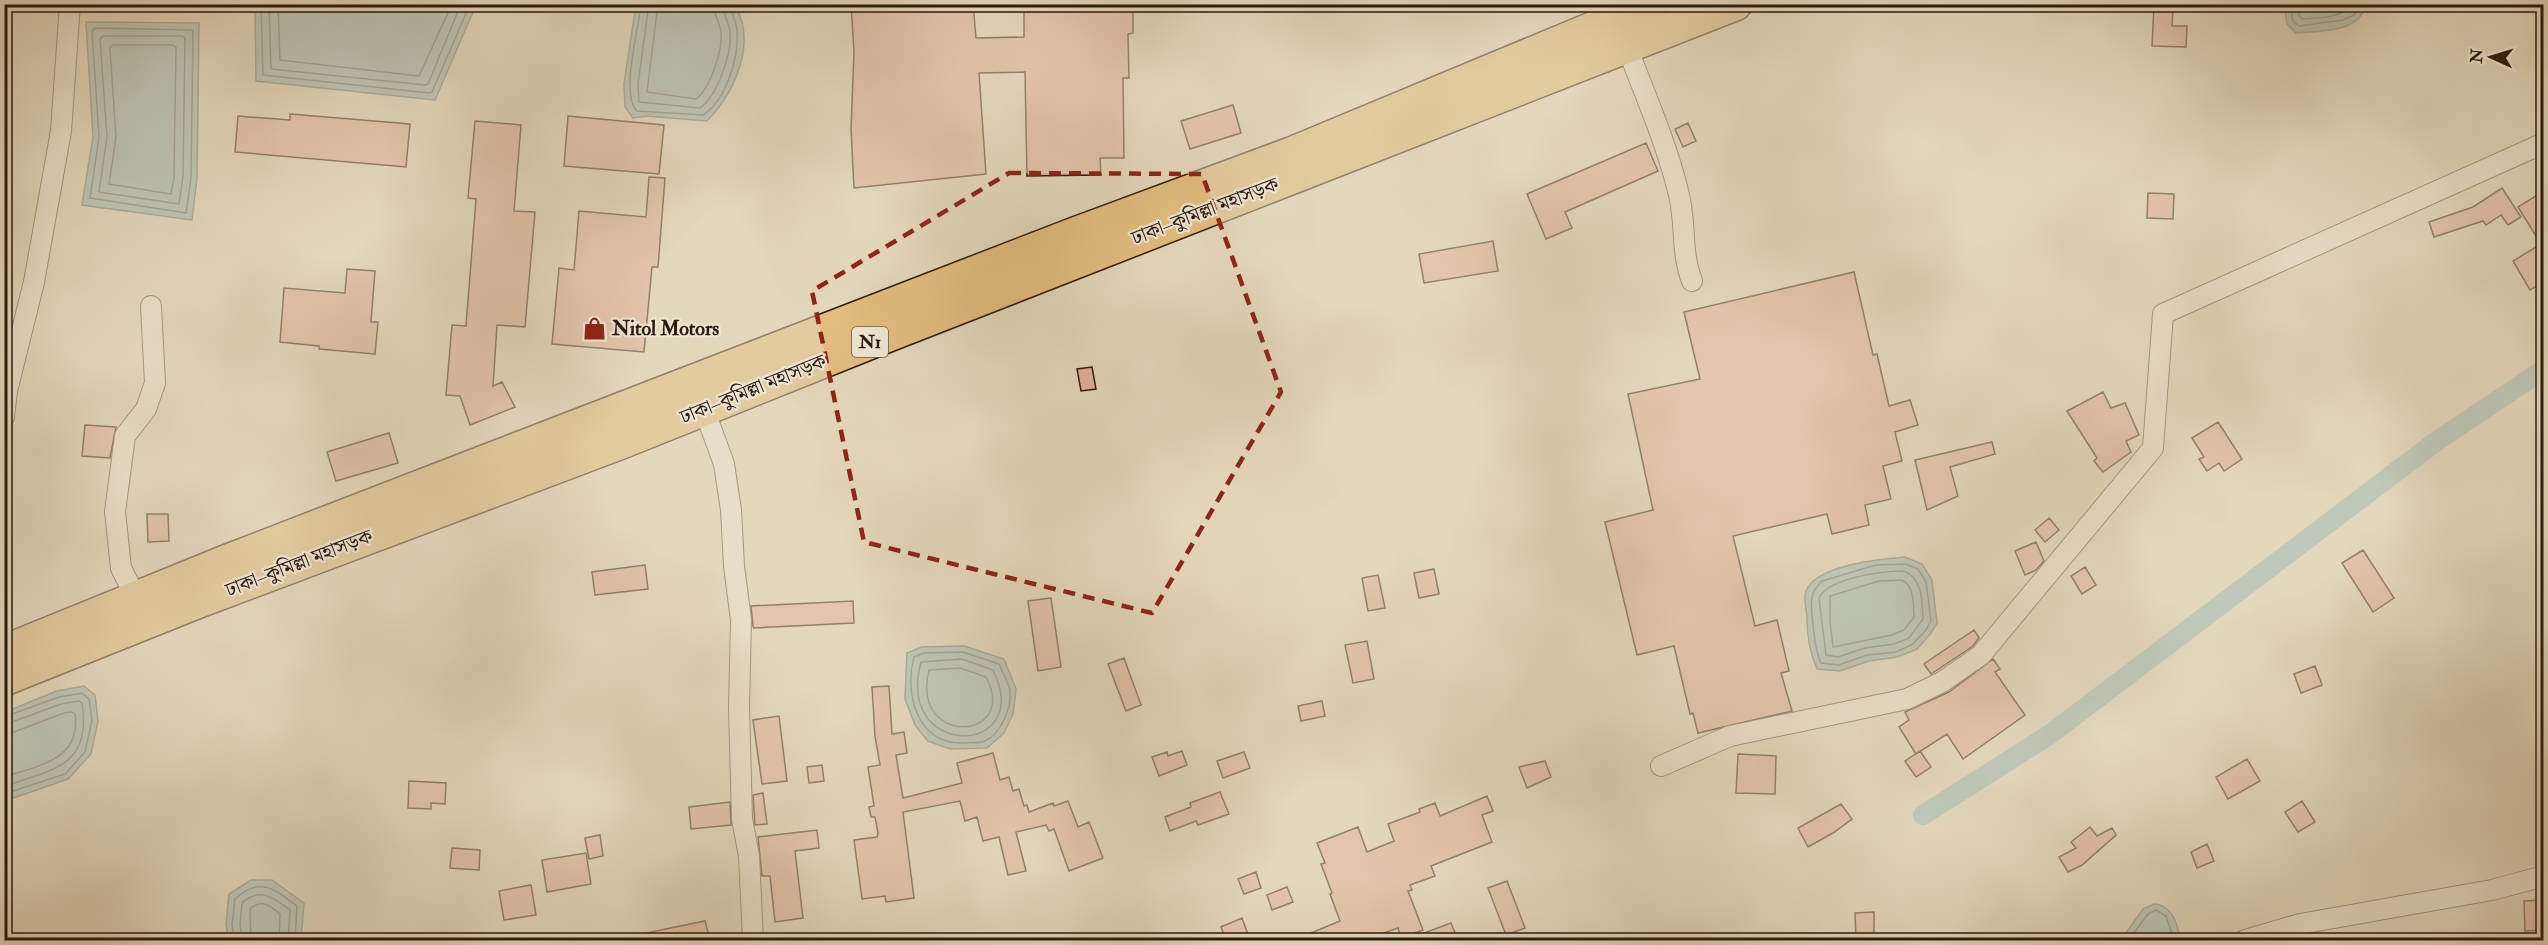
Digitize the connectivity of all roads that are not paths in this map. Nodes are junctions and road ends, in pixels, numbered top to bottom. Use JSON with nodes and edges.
{"nodes":[{"id":1,"x":70,"y":4,"type":"edge"},
{"id":2,"x":1652,"y":4,"type":"edge"},
{"id":3,"x":1735,"y":4,"type":"edge"},
{"id":4,"x":1616,"y":24,"type":"edge"},
{"id":5,"x":2544,"y":143,"type":"edge"},
{"id":6,"x":1692,"y":281,"type":"dead end"},
{"id":7,"x":151,"y":306,"type":"dead end"},
{"id":8,"x":704,"y":409,"type":"junction"},
{"id":9,"x":4,"y":417,"type":"edge"},
{"id":10,"x":137,"y":600,"type":"junction"},
{"id":11,"x":5,"y":653,"type":"edge"},
{"id":12,"x":1661,"y":766,"type":"dead end"},
{"id":13,"x":2544,"y":876,"type":"edge"},
{"id":14,"x":753,"y":940,"type":"edge"},
{"id":15,"x":2245,"y":940,"type":"edge"}],
"edges":[{"from":1,"to":9,"type":"street"},
{"from":2,"to":4,"type":"highway","name":"ঢাকা–কুমিল্লা মহাসড়ক","number":"N1"},
{"from":3,"to":4,"type":"highway","name":"ঢাকা–কুমিল্লা মহাসড়ক","number":"N1"},
{"from":4,"to":6,"type":"street"},
{"from":4,"to":8,"type":"highway","name":"ঢাকা–কুমিল্লা মহাসড়ক","number":"N1"},
{"from":4,"to":10,"type":"highway","name":"ঢাকা–কুমিল্লা মহাসড়ক","number":"N1"},
{"from":5,"to":12,"type":"street"},
{"from":7,"to":10,"type":"street"},
{"from":8,"to":11,"type":"highway","name":"ঢাকা–কুমিল্লা মহাসড়ক","number":"N1"},
{"from":8,"to":14,"type":"street"},
{"from":10,"to":11,"type":"highway","name":"ঢাকা–কুমিল্লা মহাসড়ক","number":"N1"},
{"from":13,"to":15,"type":"street"}]}
